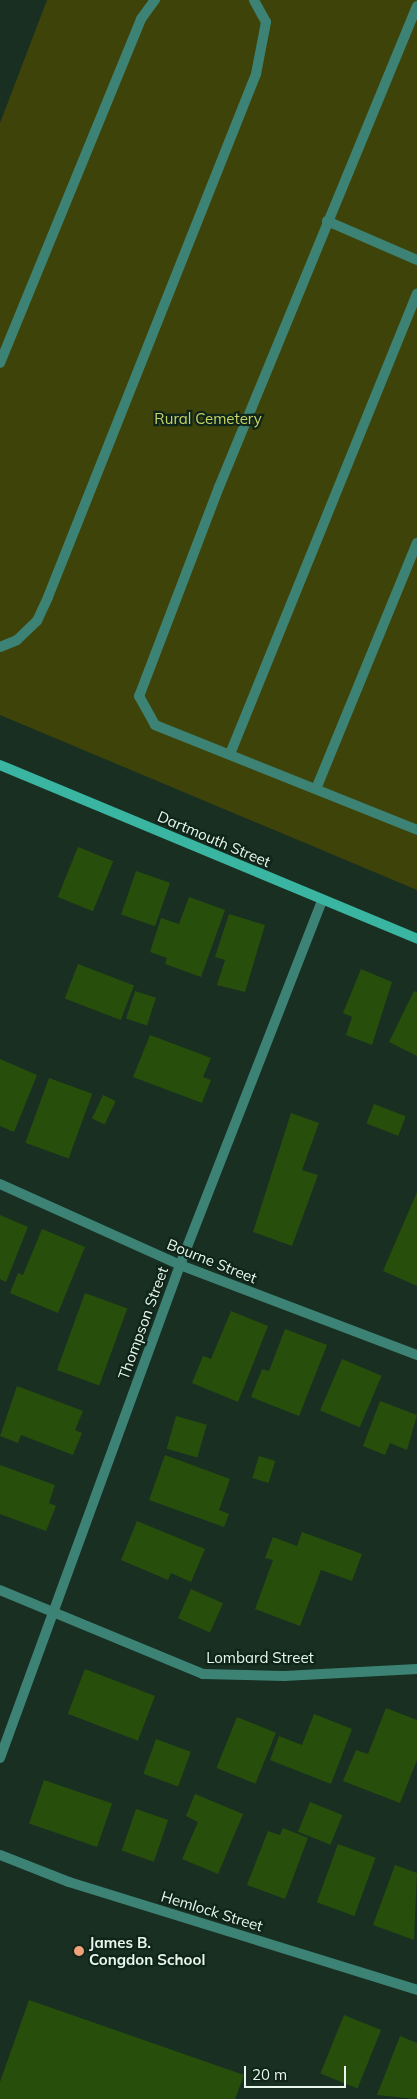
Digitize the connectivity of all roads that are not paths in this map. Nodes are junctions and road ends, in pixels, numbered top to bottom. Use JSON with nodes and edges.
{"nodes":[{"id":1,"x":155,"y":0,"type":"edge"},
{"id":2,"x":254,"y":0,"type":"edge"},
{"id":3,"x":417,"y":6,"type":"edge"},
{"id":4,"x":327,"y":221,"type":"junction"},
{"id":5,"x":417,"y":260,"type":"edge"},
{"id":6,"x":417,"y":293,"type":"edge"},
{"id":7,"x":0,"y":363,"type":"edge"},
{"id":8,"x":417,"y":543,"type":"edge"},
{"id":9,"x":0,"y":647,"type":"edge"},
{"id":10,"x":230,"y":754,"type":"junction"},
{"id":11,"x":0,"y":765,"type":"edge"},
{"id":12,"x":316,"y":789,"type":"junction"},
{"id":13,"x":417,"y":830,"type":"edge"},
{"id":14,"x":322,"y":900,"type":"junction"},
{"id":15,"x":417,"y":938,"type":"edge"},
{"id":16,"x":0,"y":1184,"type":"edge"},
{"id":17,"x":180,"y":1265,"type":"junction"},
{"id":18,"x":417,"y":1355,"type":"edge"},
{"id":19,"x":0,"y":1590,"type":"edge"},
{"id":20,"x":55,"y":1612,"type":"junction"},
{"id":21,"x":417,"y":1669,"type":"edge"},
{"id":22,"x":0,"y":1758,"type":"edge"},
{"id":23,"x":0,"y":1855,"type":"edge"},
{"id":24,"x":417,"y":1990,"type":"edge"}],
"edges":[{"from":1,"to":7,"type":"street"},
{"from":2,"to":9,"type":"street"},
{"from":3,"to":4,"type":"street"},
{"from":4,"to":5,"type":"street"},
{"from":4,"to":10,"type":"street"},
{"from":6,"to":10,"type":"street"},
{"from":8,"to":12,"type":"street"},
{"from":10,"to":12,"type":"street"},
{"from":11,"to":14,"type":"main road","name":"Dartmouth Street"},
{"from":12,"to":13,"type":"street"},
{"from":14,"to":15,"type":"main road","name":"Dartmouth Street"},
{"from":14,"to":17,"type":"street","name":"Thompson Street"},
{"from":16,"to":17,"type":"street","name":"Bourne Street"},
{"from":17,"to":18,"type":"street","name":"Bourne Street"},
{"from":17,"to":20,"type":"street","name":"Thompson Street"},
{"from":19,"to":20,"type":"street","name":"Lombard Street"},
{"from":20,"to":21,"type":"street","name":"Lombard Street"},
{"from":20,"to":22,"type":"street","name":"Thompson Street"},
{"from":23,"to":24,"type":"street","name":"Hemlock Street"}]}
